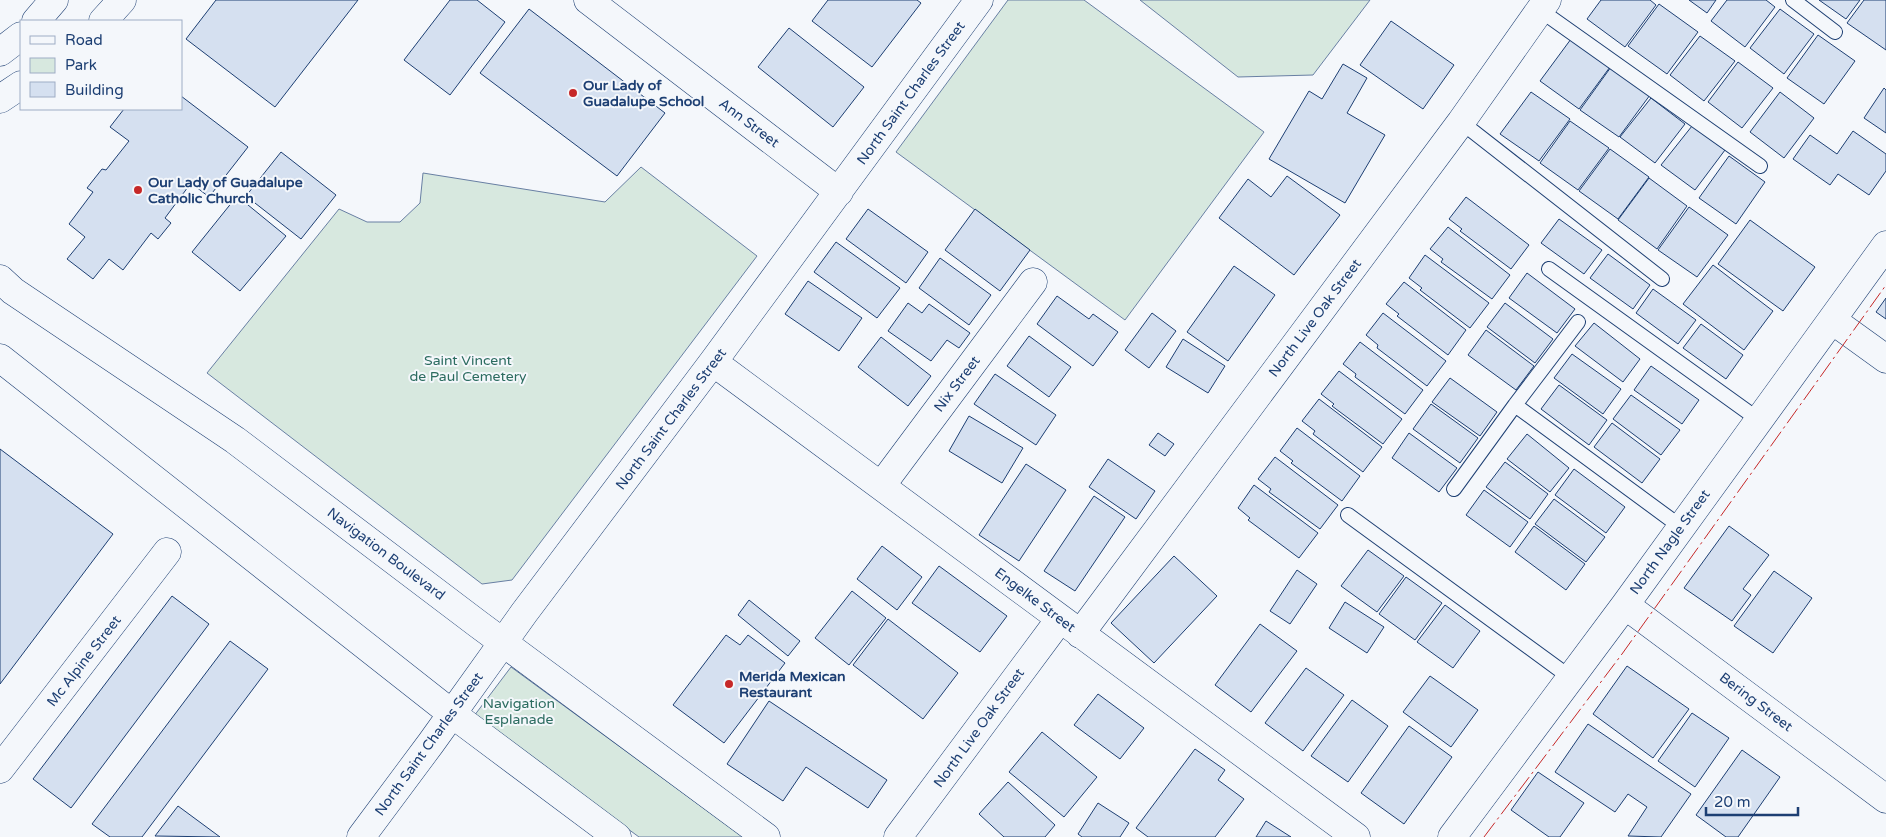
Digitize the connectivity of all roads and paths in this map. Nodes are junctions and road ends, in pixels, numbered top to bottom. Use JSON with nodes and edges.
{"nodes":[{"id":1,"x":54,"y":0,"type":"edge"},
{"id":2,"x":122,"y":0,"type":"edge"},
{"id":3,"x":588,"y":0,"type":"edge"},
{"id":4,"x":979,"y":0,"type":"edge"},
{"id":5,"x":1793,"y":0,"type":"edge"},
{"id":6,"x":1544,"y":5,"type":"edge"},
{"id":7,"x":37,"y":20,"type":"edge"},
{"id":8,"x":104,"y":20,"type":"edge"},
{"id":9,"x":1835,"y":32,"type":"dead end"},
{"id":10,"x":20,"y":37,"type":"edge"},
{"id":11,"x":0,"y":52,"type":"edge"},
{"id":12,"x":20,"y":86,"type":"edge"},
{"id":13,"x":0,"y":99,"type":"edge"},
{"id":14,"x":1461,"y":122,"type":"junction"},
{"id":15,"x":1760,"y":166,"type":"dead end"},
{"id":16,"x":839,"y":192,"type":"junction"},
{"id":17,"x":1886,"y":245,"type":"edge"},
{"id":18,"x":1549,"y":269,"type":"dead end"},
{"id":19,"x":0,"y":280,"type":"edge"},
{"id":20,"x":1662,"y":280,"type":"dead end"},
{"id":21,"x":1033,"y":282,"type":"dead end"},
{"id":22,"x":1832,"y":320,"type":"junction"},
{"id":23,"x":1578,"y":322,"type":"dead end"},
{"id":24,"x":0,"y":358,"type":"edge"},
{"id":25,"x":1886,"y":360,"type":"edge"},
{"id":26,"x":713,"y":362,"type":"junction"},
{"id":27,"x":1515,"y":405,"type":"junction"},
{"id":28,"x":1759,"y":420,"type":"junction"},
{"id":29,"x":882,"y":486,"type":"junction"},
{"id":30,"x":1454,"y":489,"type":"dead end"},
{"id":31,"x":1348,"y":515,"type":"dead end"},
{"id":32,"x":1681,"y":527,"type":"junction"},
{"id":33,"x":167,"y":552,"type":"dead end"},
{"id":34,"x":1625,"y":604,"type":"junction"},
{"id":35,"x":1070,"y":626,"type":"junction"},
{"id":36,"x":503,"y":642,"type":"junction"},
{"id":37,"x":1571,"y":678,"type":"junction"},
{"id":38,"x":451,"y":713,"type":"junction"},
{"id":39,"x":0,"y":769,"type":"edge"},
{"id":40,"x":1886,"y":799,"type":"edge"},
{"id":41,"x":361,"y":837,"type":"edge"},
{"id":42,"x":617,"y":837,"type":"edge"},
{"id":43,"x":766,"y":837,"type":"edge"},
{"id":44,"x":898,"y":837,"type":"edge"},
{"id":45,"x":1356,"y":837,"type":"edge"},
{"id":46,"x":1452,"y":837,"type":"edge"}],
"edges":[{"from":1,"to":7,"type":"street"},
{"from":2,"to":8,"type":"street"},
{"from":3,"to":16,"type":"street","name":"Ann Street"},
{"from":4,"to":16,"type":"street","name":"North Saint Charles Street"},
{"from":5,"to":9,"type":"lane"},
{"from":6,"to":14,"type":"street","name":"North Live Oak Street"},
{"from":6,"to":15,"type":"lane"},
{"from":10,"to":11,"type":"street"},
{"from":12,"to":13,"type":"street"},
{"from":14,"to":20,"type":"lane"},
{"from":14,"to":35,"type":"street","name":"North Live Oak Street"},
{"from":16,"to":26,"type":"street","name":"North Saint Charles Street"},
{"from":17,"to":22,"type":"street","name":"North Nagle Street"},
{"from":18,"to":28,"type":"lane"},
{"from":19,"to":36,"type":"street","name":"Navigation Boulevard"},
{"from":21,"to":29,"type":"street","name":"Nix Street"},
{"from":22,"to":25,"type":"street"},
{"from":22,"to":28,"type":"street","name":"North Nagle Street"},
{"from":23,"to":27,"type":"lane"},
{"from":24,"to":38,"type":"street"},
{"from":26,"to":29,"type":"street","name":"Engelke Street"},
{"from":26,"to":36,"type":"street","name":"North Saint Charles Street"},
{"from":27,"to":30,"type":"lane"},
{"from":27,"to":32,"type":"lane"},
{"from":28,"to":32,"type":"street","name":"North Nagle Street"},
{"from":29,"to":35,"type":"street","name":"Engelke Street"},
{"from":31,"to":37,"type":"lane"},
{"from":32,"to":34,"type":"street","name":"North Nagle Street"},
{"from":33,"to":39,"type":"street","name":"Mc Alpine Street"},
{"from":34,"to":37,"type":"street","name":"North Nagle Street"},
{"from":34,"to":40,"type":"street","name":"Bering Street"},
{"from":35,"to":44,"type":"street","name":"North Live Oak Street"},
{"from":35,"to":45,"type":"street","name":"Engelke Street"},
{"from":36,"to":38,"type":"street","name":"North Saint Charles Street"},
{"from":36,"to":43,"type":"street","name":"Navigation Boulevard"},
{"from":37,"to":46,"type":"street","name":"North Nagle Street"},
{"from":38,"to":41,"type":"street","name":"North Saint Charles Street"},
{"from":38,"to":42,"type":"street"}]}
